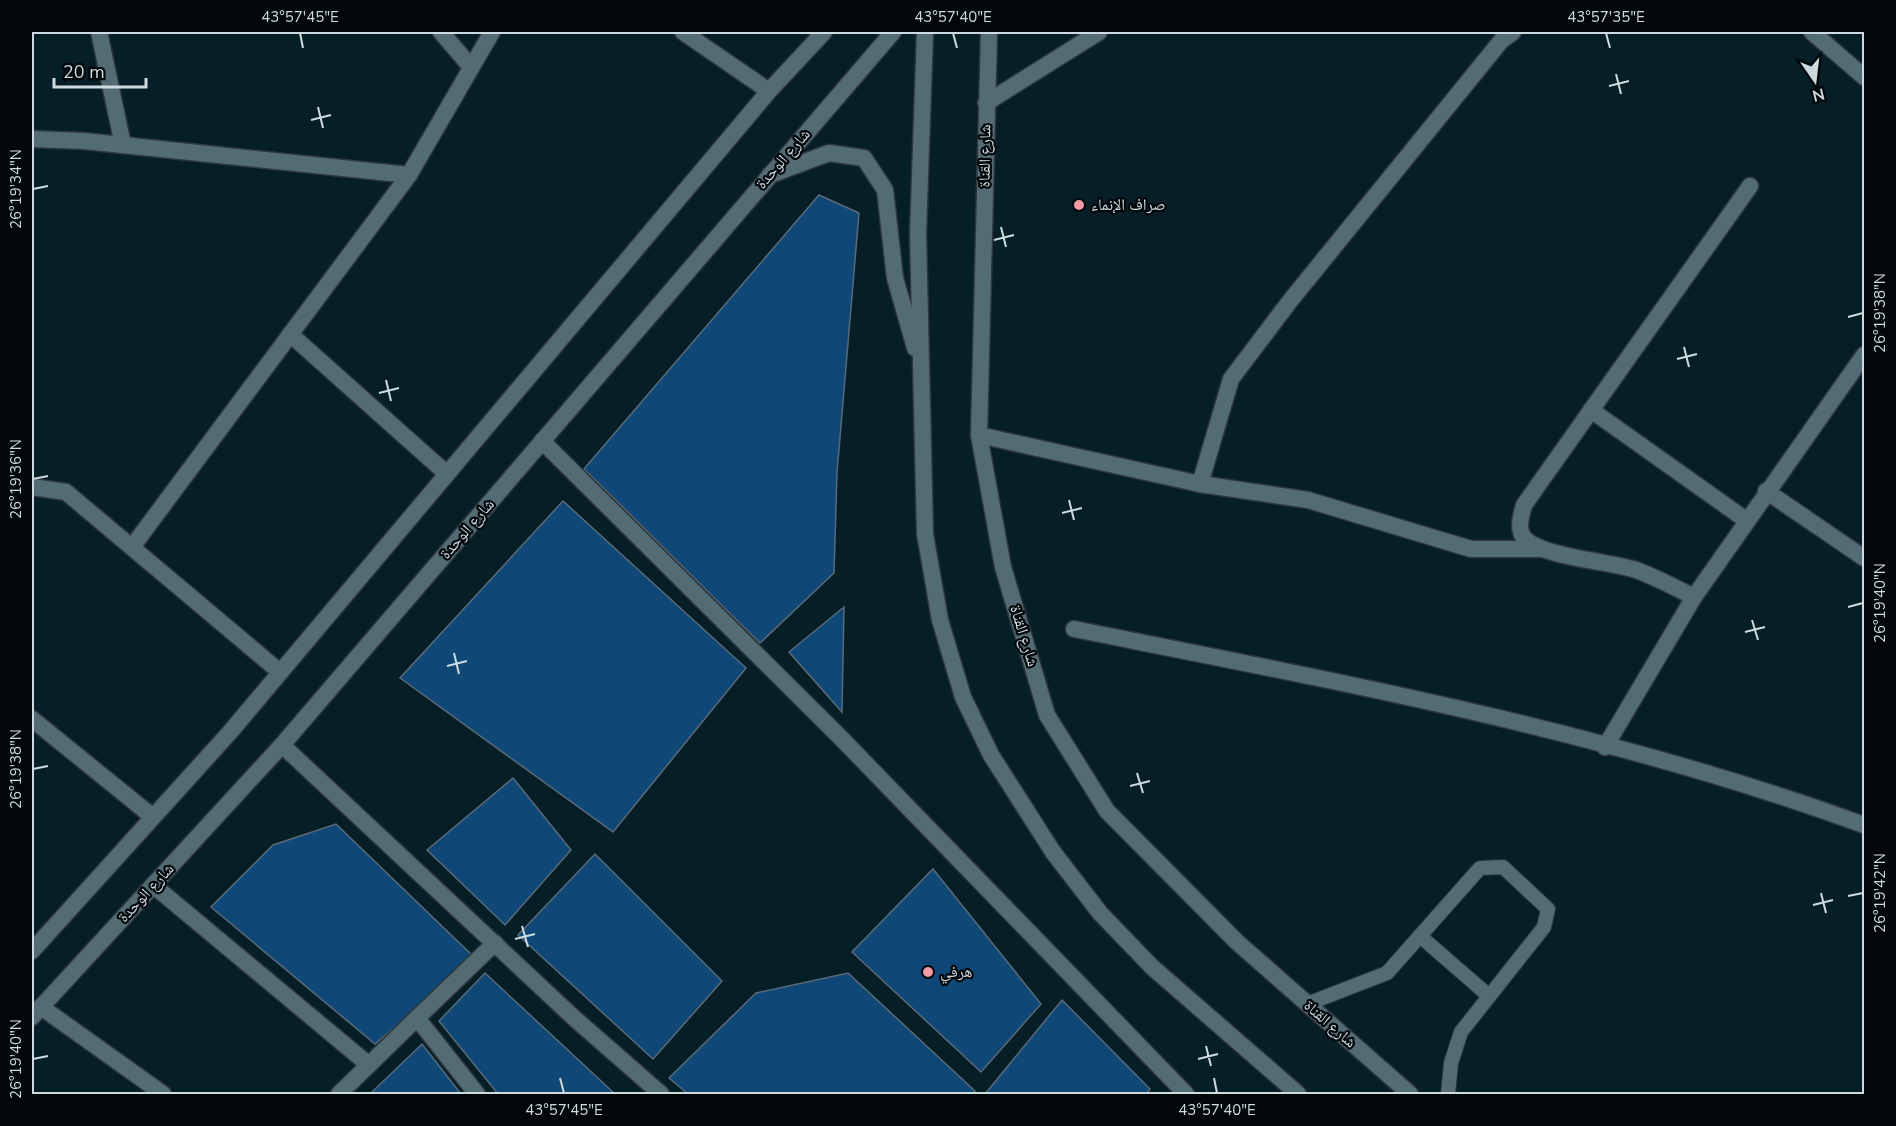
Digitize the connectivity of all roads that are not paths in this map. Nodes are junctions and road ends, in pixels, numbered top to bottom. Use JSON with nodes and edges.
{"nodes":[{"id":1,"x":99,"y":32,"type":"edge"},
{"id":2,"x":441,"y":32,"type":"edge"},
{"id":3,"x":492,"y":32,"type":"edge"},
{"id":4,"x":683,"y":32,"type":"edge"},
{"id":5,"x":824,"y":32,"type":"edge"},
{"id":6,"x":892,"y":32,"type":"edge"},
{"id":7,"x":925,"y":32,"type":"edge"},
{"id":8,"x":989,"y":32,"type":"edge"},
{"id":9,"x":1099,"y":32,"type":"edge"},
{"id":10,"x":1513,"y":32,"type":"edge"},
{"id":11,"x":1812,"y":32,"type":"edge"},
{"id":12,"x":471,"y":67,"type":"junction"},
{"id":13,"x":1864,"y":75,"type":"edge"},
{"id":14,"x":769,"y":91,"type":"junction"},
{"id":15,"x":986,"y":104,"type":"junction"},
{"id":16,"x":32,"y":139,"type":"edge"},
{"id":17,"x":123,"y":146,"type":"junction"},
{"id":18,"x":769,"y":175,"type":"junction"},
{"id":19,"x":409,"y":176,"type":"junction"},
{"id":20,"x":1750,"y":186,"type":"dead end"},
{"id":21,"x":290,"y":334,"type":"junction"},
{"id":22,"x":1864,"y":355,"type":"edge"},
{"id":23,"x":921,"y":371,"type":"junction"},
{"id":24,"x":1591,"y":410,"type":"junction"},
{"id":25,"x":979,"y":435,"type":"junction"},
{"id":26,"x":542,"y":441,"type":"junction"},
{"id":27,"x":447,"y":474,"type":"junction"},
{"id":28,"x":1200,"y":484,"type":"junction"},
{"id":29,"x":39,"y":488,"type":"edge"},
{"id":30,"x":1766,"y":491,"type":"junction"},
{"id":31,"x":32,"y":502,"type":"edge"},
{"id":32,"x":1746,"y":520,"type":"junction"},
{"id":33,"x":132,"y":547,"type":"junction"},
{"id":34,"x":1547,"y":549,"type":"junction"},
{"id":35,"x":1864,"y":558,"type":"edge"},
{"id":36,"x":1694,"y":597,"type":"junction"},
{"id":37,"x":1074,"y":629,"type":"dead end"},
{"id":38,"x":280,"y":672,"type":"junction"},
{"id":39,"x":32,"y":719,"type":"edge"},
{"id":40,"x":282,"y":745,"type":"junction"},
{"id":41,"x":1605,"y":747,"type":"junction"},
{"id":42,"x":153,"y":817,"type":"junction"},
{"id":43,"x":1864,"y":825,"type":"edge"},
{"id":44,"x":153,"y":885,"type":"junction"},
{"id":45,"x":1420,"y":936,"type":"junction"},
{"id":46,"x":495,"y":943,"type":"junction"},
{"id":47,"x":32,"y":951,"type":"edge"},
{"id":48,"x":1489,"y":996,"type":"junction"},
{"id":49,"x":1307,"y":1004,"type":"junction"},
{"id":50,"x":36,"y":1012,"type":"edge"},
{"id":51,"x":417,"y":1018,"type":"junction"},
{"id":52,"x":369,"y":1065,"type":"junction"},
{"id":53,"x":1291,"y":1092,"type":"edge"},
{"id":54,"x":163,"y":1095,"type":"edge"},
{"id":55,"x":339,"y":1095,"type":"edge"},
{"id":56,"x":477,"y":1095,"type":"edge"},
{"id":57,"x":661,"y":1095,"type":"edge"},
{"id":58,"x":1186,"y":1095,"type":"edge"},
{"id":59,"x":1410,"y":1095,"type":"edge"},
{"id":60,"x":1448,"y":1095,"type":"edge"}],
"edges":[{"from":1,"to":17,"type":"street"},
{"from":2,"to":12,"type":"street"},
{"from":3,"to":12,"type":"street"},
{"from":4,"to":14,"type":"street"},
{"from":5,"to":14,"type":"street"},
{"from":6,"to":18,"type":"street","name":"شارع الوحدة"},
{"from":7,"to":23,"type":"street"},
{"from":8,"to":15,"type":"street","name":"شارع القناة"},
{"from":9,"to":15,"type":"street"},
{"from":10,"to":28,"type":"street"},
{"from":11,"to":13,"type":"street"},
{"from":12,"to":19,"type":"street"},
{"from":14,"to":27,"type":"street"},
{"from":15,"to":25,"type":"street","name":"شارع القناة"},
{"from":16,"to":17,"type":"street"},
{"from":17,"to":19,"type":"street"},
{"from":18,"to":23,"type":"street"},
{"from":18,"to":26,"type":"street","name":"شارع الوحدة"},
{"from":19,"to":21,"type":"street"},
{"from":20,"to":24,"type":"street"},
{"from":21,"to":27,"type":"street"},
{"from":21,"to":33,"type":"street"},
{"from":22,"to":30,"type":"street"},
{"from":23,"to":53,"type":"street"},
{"from":24,"to":32,"type":"street"},
{"from":24,"to":34,"type":"street"},
{"from":25,"to":28,"type":"street"},
{"from":25,"to":49,"type":"street","name":"شارع القناة"},
{"from":26,"to":40,"type":"street","name":"شارع الوحدة"},
{"from":26,"to":58,"type":"street"},
{"from":27,"to":38,"type":"street"},
{"from":28,"to":34,"type":"street"},
{"from":29,"to":31,"type":"street"},
{"from":29,"to":33,"type":"street"},
{"from":30,"to":32,"type":"street"},
{"from":30,"to":35,"type":"street"},
{"from":32,"to":36,"type":"street"},
{"from":33,"to":38,"type":"street"},
{"from":34,"to":36,"type":"street"},
{"from":36,"to":41,"type":"street"},
{"from":37,"to":41,"type":"street"},
{"from":38,"to":42,"type":"street"},
{"from":39,"to":42,"type":"street"},
{"from":40,"to":44,"type":"street","name":"شارع الوحدة"},
{"from":40,"to":46,"type":"street"},
{"from":41,"to":43,"type":"street"},
{"from":42,"to":47,"type":"street"},
{"from":44,"to":50,"type":"street","name":"شارع الوحدة"},
{"from":44,"to":52,"type":"street"},
{"from":45,"to":48,"type":"lane"},
{"from":45,"to":48,"type":"lane"},
{"from":45,"to":49,"type":"lane"},
{"from":46,"to":51,"type":"street"},
{"from":46,"to":57,"type":"street"},
{"from":48,"to":60,"type":"lane"},
{"from":49,"to":59,"type":"street","name":"شارع القناة"},
{"from":50,"to":54,"type":"street"},
{"from":51,"to":52,"type":"street"},
{"from":51,"to":56,"type":"street"},
{"from":52,"to":55,"type":"street"}]}
